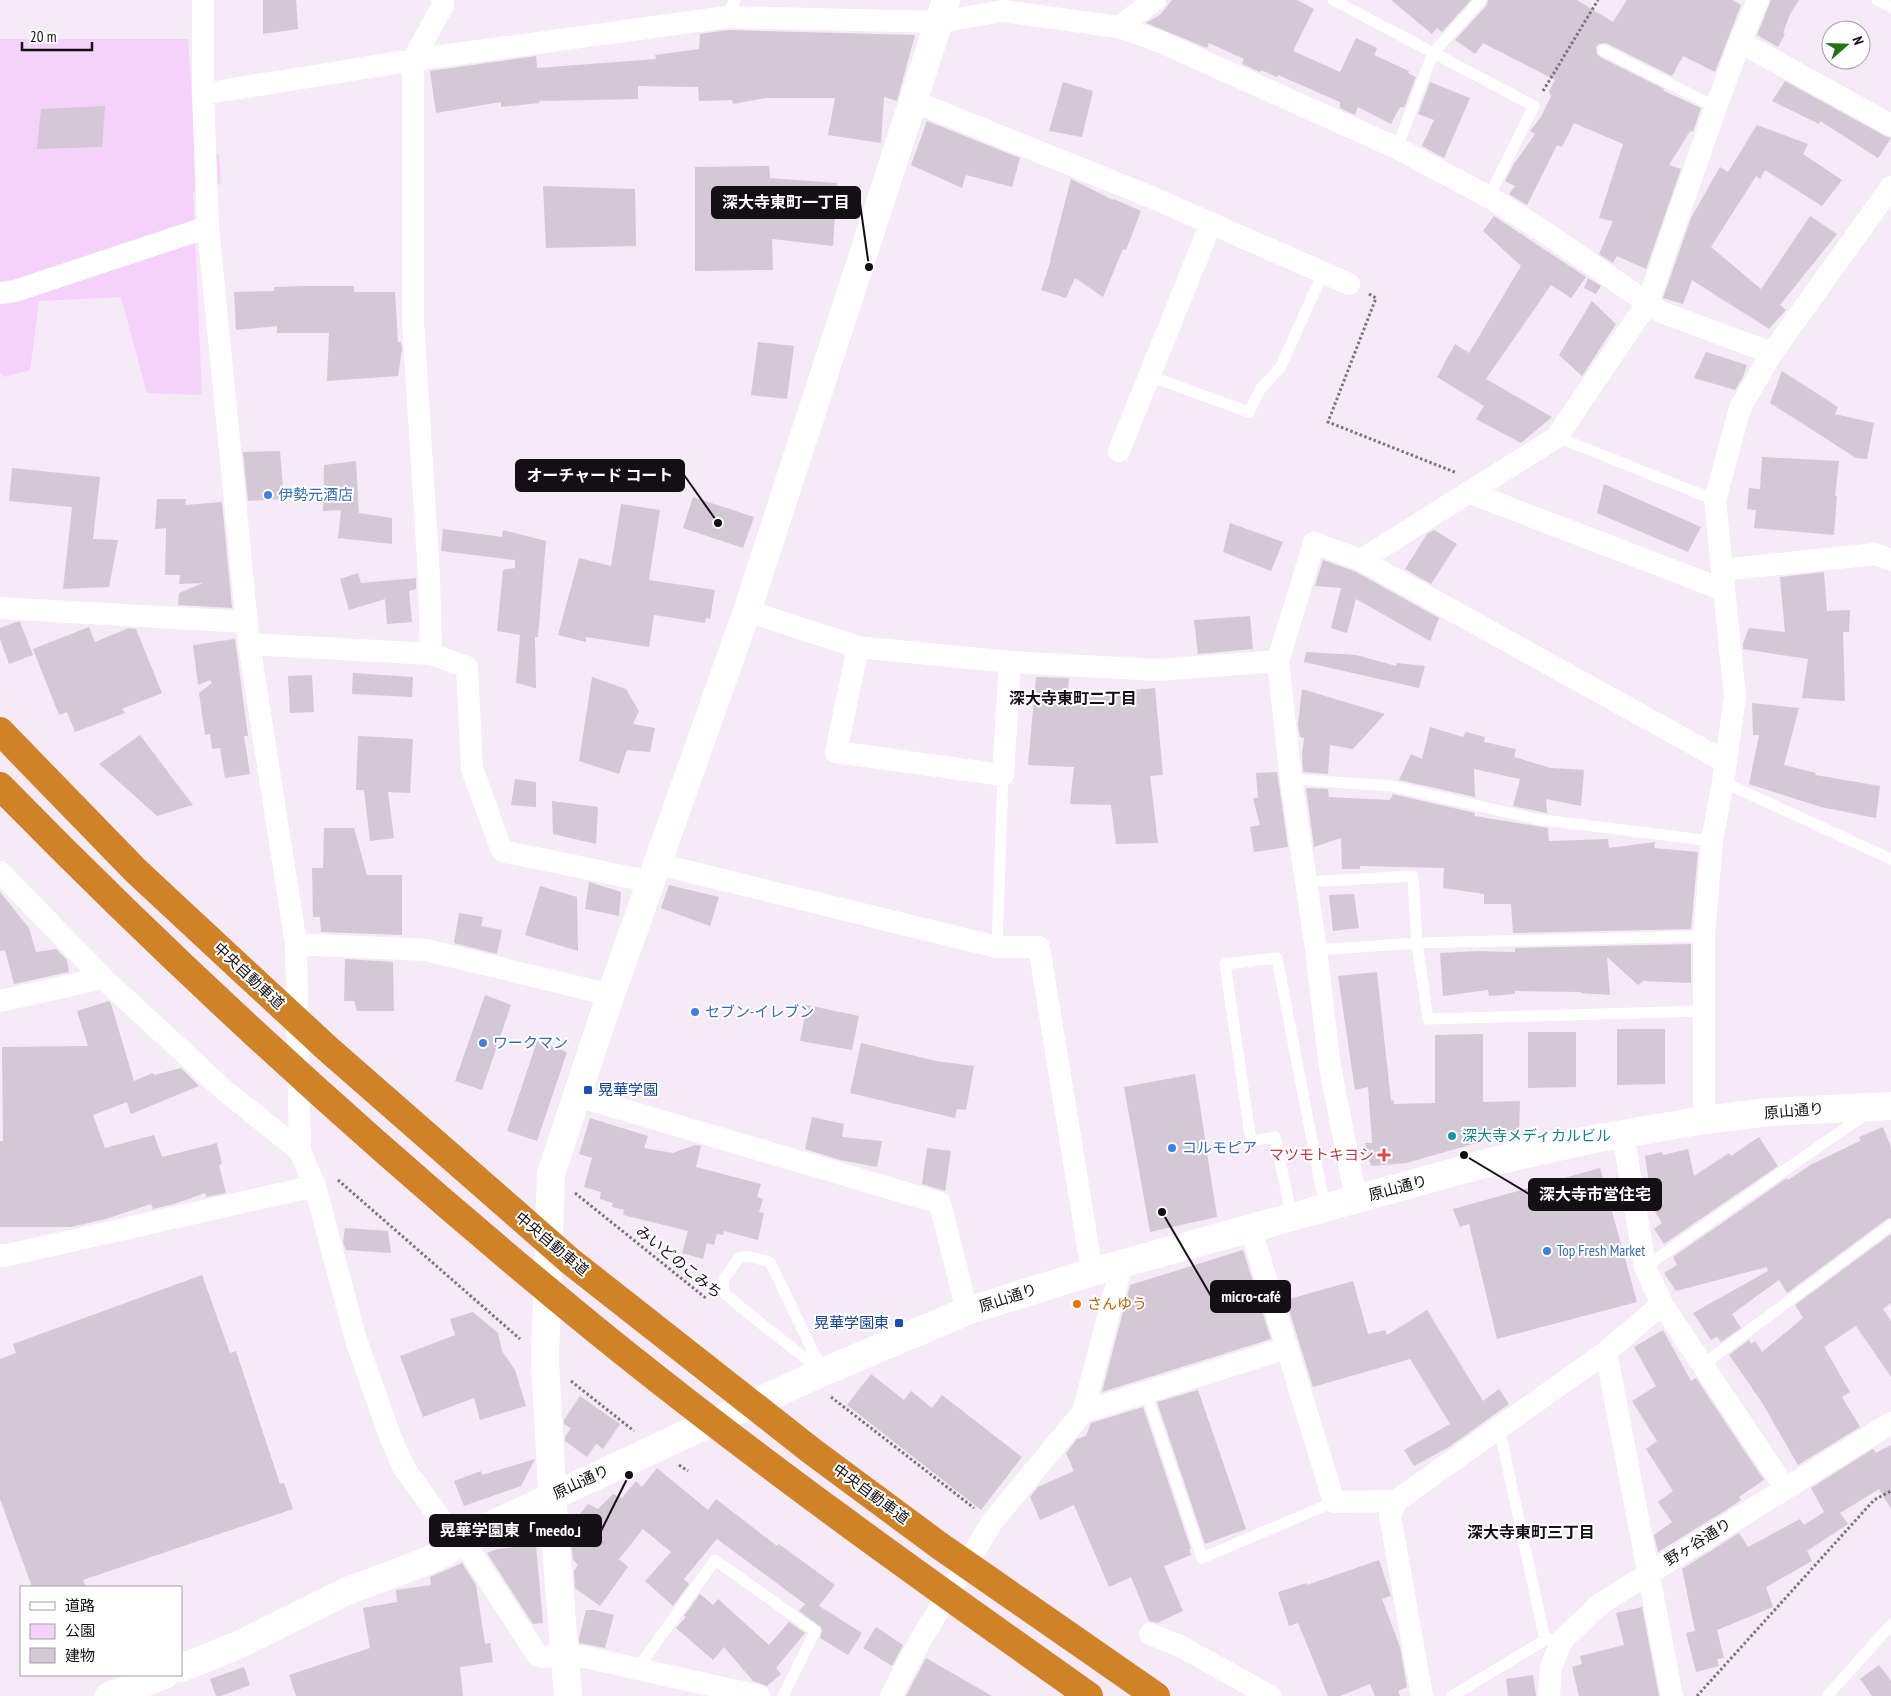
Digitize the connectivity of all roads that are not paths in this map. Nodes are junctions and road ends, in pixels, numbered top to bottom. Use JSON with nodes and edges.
{"nodes":[{"id":1,"x":203,"y":0,"type":"edge"},
{"id":2,"x":442,"y":0,"type":"edge"},
{"id":3,"x":1155,"y":0,"type":"edge"},
{"id":4,"x":1333,"y":0,"type":"edge"},
{"id":5,"x":1481,"y":0,"type":"edge"},
{"id":6,"x":1758,"y":0,"type":"edge"},
{"id":7,"x":1877,"y":0,"type":"edge"},
{"id":8,"x":1891,"y":7,"type":"edge"},
{"id":9,"x":731,"y":8,"type":"edge"},
{"id":10,"x":943,"y":11,"type":"edge"},
{"id":11,"x":1119,"y":27,"type":"junction"},
{"id":12,"x":1740,"y":42,"type":"junction"},
{"id":13,"x":1604,"y":50,"type":"dead end"},
{"id":14,"x":1434,"y":53,"type":"junction"},
{"id":15,"x":413,"y":60,"type":"junction"},
{"id":16,"x":203,"y":94,"type":"junction"},
{"id":17,"x":913,"y":101,"type":"junction"},
{"id":18,"x":1716,"y":107,"type":"junction"},
{"id":19,"x":1891,"y":125,"type":"edge"},
{"id":20,"x":1398,"y":148,"type":"junction"},
{"id":21,"x":1891,"y":187,"type":"edge"},
{"id":22,"x":1489,"y":197,"type":"junction"},
{"id":23,"x":1211,"y":223,"type":"junction"},
{"id":24,"x":208,"y":227,"type":"junction"},
{"id":25,"x":1322,"y":273,"type":"junction"},
{"id":26,"x":1349,"y":284,"type":"road end"},
{"id":27,"x":0,"y":293,"type":"edge"},
{"id":28,"x":1648,"y":302,"type":"junction"},
{"id":29,"x":1772,"y":353,"type":"junction"},
{"id":30,"x":1149,"y":376,"type":"junction"},
{"id":31,"x":1557,"y":437,"type":"junction"},
{"id":32,"x":1119,"y":451,"type":"dead end"},
{"id":33,"x":1474,"y":489,"type":"junction"},
{"id":34,"x":1715,"y":500,"type":"junction"},
{"id":35,"x":1360,"y":560,"type":"junction"},
{"id":36,"x":1891,"y":560,"type":"edge"},
{"id":37,"x":1723,"y":580,"type":"junction"},
{"id":38,"x":0,"y":608,"type":"edge"},
{"id":39,"x":747,"y":611,"type":"junction"},
{"id":40,"x":246,"y":622,"type":"junction"},
{"id":41,"x":249,"y":644,"type":"junction"},
{"id":42,"x":858,"y":647,"type":"junction"},
{"id":43,"x":431,"y":654,"type":"junction"},
{"id":44,"x":1278,"y":661,"type":"junction"},
{"id":45,"x":1010,"y":662,"type":"junction"},
{"id":46,"x":0,"y":731,"type":"edge"},
{"id":47,"x":1725,"y":772,"type":"junction"},
{"id":48,"x":1003,"y":775,"type":"junction"},
{"id":49,"x":1291,"y":779,"type":"junction"},
{"id":50,"x":0,"y":786,"type":"edge"},
{"id":51,"x":1712,"y":841,"type":"junction"},
{"id":52,"x":1891,"y":859,"type":"edge"},
{"id":53,"x":0,"y":872,"type":"edge"},
{"id":54,"x":655,"y":873,"type":"junction"},
{"id":55,"x":1306,"y":882,"type":"junction"},
{"id":56,"x":1704,"y":936,"type":"junction"},
{"id":57,"x":1417,"y":943,"type":"junction"},
{"id":58,"x":997,"y":947,"type":"junction"},
{"id":59,"x":1316,"y":950,"type":"junction"},
{"id":60,"x":296,"y":953,"type":"junction"},
{"id":61,"x":103,"y":978,"type":"junction"},
{"id":62,"x":611,"y":994,"type":"junction"},
{"id":63,"x":0,"y":1001,"type":"edge"},
{"id":64,"x":1704,"y":1011,"type":"junction"},
{"id":65,"x":577,"y":1096,"type":"junction"},
{"id":66,"x":1885,"y":1105,"type":"edge"},
{"id":67,"x":1704,"y":1120,"type":"junction"},
{"id":68,"x":1623,"y":1134,"type":"junction"},
{"id":69,"x":300,"y":1151,"type":"junction"},
{"id":70,"x":315,"y":1186,"type":"junction"},
{"id":71,"x":1356,"y":1199,"type":"junction"},
{"id":72,"x":1325,"y":1208,"type":"junction"},
{"id":73,"x":1292,"y":1218,"type":"junction"},
{"id":74,"x":1891,"y":1225,"type":"edge"},
{"id":75,"x":1250,"y":1230,"type":"junction"},
{"id":76,"x":0,"y":1255,"type":"edge"},
{"id":77,"x":1122,"y":1264,"type":"junction"},
{"id":78,"x":1645,"y":1267,"type":"junction"},
{"id":79,"x":1092,"y":1272,"type":"junction"},
{"id":80,"x":1662,"y":1304,"type":"junction"},
{"id":81,"x":967,"y":1311,"type":"junction"},
{"id":82,"x":1287,"y":1348,"type":"junction"},
{"id":83,"x":1606,"y":1352,"type":"junction"},
{"id":84,"x":1704,"y":1364,"type":"junction"},
{"id":85,"x":818,"y":1384,"type":"junction"},
{"id":86,"x":1146,"y":1393,"type":"junction"},
{"id":87,"x":1083,"y":1412,"type":"junction"},
{"id":88,"x":1891,"y":1423,"type":"edge"},
{"id":89,"x":1499,"y":1427,"type":"junction"},
{"id":90,"x":1785,"y":1488,"type":"junction"},
{"id":91,"x":553,"y":1496,"type":"junction"},
{"id":92,"x":1396,"y":1501,"type":"junction"},
{"id":93,"x":1334,"y":1502,"type":"junction"},
{"id":94,"x":462,"y":1542,"type":"junction"},
{"id":95,"x":1648,"y":1574,"type":"junction"},
{"id":96,"x":1891,"y":1625,"type":"edge"},
{"id":97,"x":1150,"y":1634,"type":"dead end"},
{"id":98,"x":1554,"y":1639,"type":"junction"},
{"id":99,"x":564,"y":1655,"type":"junction"},
{"id":100,"x":182,"y":1668,"type":"edge"},
{"id":101,"x":638,"y":1668,"type":"junction"},
{"id":102,"x":162,"y":1676,"type":"edge"},
{"id":103,"x":109,"y":1696,"type":"edge"},
{"id":104,"x":568,"y":1696,"type":"edge"},
{"id":105,"x":759,"y":1696,"type":"edge"},
{"id":106,"x":783,"y":1696,"type":"edge"},
{"id":107,"x":891,"y":1696,"type":"edge"},
{"id":108,"x":1089,"y":1696,"type":"edge"},
{"id":109,"x":1156,"y":1696,"type":"edge"},
{"id":110,"x":1270,"y":1696,"type":"edge"},
{"id":111,"x":1422,"y":1696,"type":"edge"},
{"id":112,"x":1452,"y":1696,"type":"edge"},
{"id":113,"x":1549,"y":1696,"type":"edge"},
{"id":114,"x":1672,"y":1696,"type":"edge"},
{"id":115,"x":1827,"y":1696,"type":"edge"}],
"edges":[{"from":1,"to":16,"type":"street"},
{"from":2,"to":15,"type":"street"},
{"from":3,"to":11,"type":"street"},
{"from":4,"to":14,"type":"lane"},
{"from":5,"to":14,"type":"lane"},
{"from":6,"to":12,"type":"street"},
{"from":7,"to":8,"type":"lane"},
{"from":9,"to":10,"type":"street"},
{"from":9,"to":15,"type":"street"},
{"from":10,"to":11,"type":"street"},
{"from":10,"to":17,"type":"street"},
{"from":11,"to":20,"type":"street"},
{"from":12,"to":18,"type":"street"},
{"from":12,"to":19,"type":"street"},
{"from":13,"to":18,"type":"lane"},
{"from":14,"to":20,"type":"lane"},
{"from":14,"to":22,"type":"lane"},
{"from":15,"to":16,"type":"street"},
{"from":15,"to":43,"type":"street"},
{"from":16,"to":24,"type":"street"},
{"from":17,"to":23,"type":"street"},
{"from":17,"to":39,"type":"street"},
{"from":18,"to":28,"type":"street"},
{"from":20,"to":22,"type":"street"},
{"from":21,"to":29,"type":"street"},
{"from":22,"to":28,"type":"street"},
{"from":23,"to":25,"type":"street"},
{"from":23,"to":30,"type":"street"},
{"from":24,"to":27,"type":"street"},
{"from":24,"to":40,"type":"street"},
{"from":25,"to":26,"type":"street"},
{"from":25,"to":30,"type":"lane"},
{"from":28,"to":29,"type":"street"},
{"from":28,"to":31,"type":"street"},
{"from":29,"to":34,"type":"street"},
{"from":30,"to":32,"type":"street"},
{"from":31,"to":33,"type":"street"},
{"from":31,"to":34,"type":"lane"},
{"from":33,"to":35,"type":"street"},
{"from":33,"to":37,"type":"street"},
{"from":34,"to":37,"type":"street"},
{"from":35,"to":44,"type":"street"},
{"from":35,"to":47,"type":"street"},
{"from":36,"to":37,"type":"street"},
{"from":37,"to":47,"type":"street"},
{"from":38,"to":40,"type":"street"},
{"from":39,"to":42,"type":"street"},
{"from":39,"to":54,"type":"street"},
{"from":40,"to":41,"type":"street"},
{"from":41,"to":43,"type":"street"},
{"from":41,"to":60,"type":"street"},
{"from":42,"to":45,"type":"street"},
{"from":42,"to":48,"type":"street"},
{"from":43,"to":54,"type":"street"},
{"from":44,"to":45,"type":"street"},
{"from":44,"to":49,"type":"street"},
{"from":45,"to":48,"type":"street"},
{"from":46,"to":109,"type":"highway","name":"中央自動車道"},
{"from":47,"to":51,"type":"street"},
{"from":47,"to":52,"type":"lane"},
{"from":48,"to":58,"type":"lane"},
{"from":49,"to":51,"type":"lane"},
{"from":49,"to":55,"type":"street"},
{"from":50,"to":108,"type":"highway"},
{"from":51,"to":56,"type":"street"},
{"from":53,"to":61,"type":"street"},
{"from":54,"to":58,"type":"street"},
{"from":54,"to":62,"type":"street"},
{"from":55,"to":57,"type":"lane"},
{"from":55,"to":59,"type":"street"},
{"from":56,"to":57,"type":"lane"},
{"from":56,"to":64,"type":"street"},
{"from":57,"to":59,"type":"lane"},
{"from":57,"to":64,"type":"lane"},
{"from":58,"to":79,"type":"street"},
{"from":59,"to":71,"type":"street"},
{"from":60,"to":62,"type":"street"},
{"from":60,"to":69,"type":"street"},
{"from":61,"to":63,"type":"street"},
{"from":61,"to":69,"type":"street"},
{"from":62,"to":65,"type":"street"},
{"from":64,"to":67,"type":"street"},
{"from":65,"to":81,"type":"street"},
{"from":65,"to":91,"type":"street"},
{"from":66,"to":67,"type":"street","name":"原山通り"},
{"from":66,"to":78,"type":"lane"},
{"from":67,"to":68,"type":"street","name":"原山通り"},
{"from":68,"to":71,"type":"street","name":"原山通り"},
{"from":68,"to":78,"type":"street"},
{"from":69,"to":70,"type":"street"},
{"from":70,"to":76,"type":"street"},
{"from":70,"to":94,"type":"street"},
{"from":71,"to":72,"type":"street","name":"原山通り"},
{"from":72,"to":73,"type":"street","name":"原山通り"},
{"from":72,"to":73,"type":"lane"},
{"from":73,"to":75,"type":"street","name":"原山通り"},
{"from":74,"to":84,"type":"lane"},
{"from":75,"to":77,"type":"street","name":"原山通り"},
{"from":75,"to":82,"type":"street"},
{"from":77,"to":79,"type":"street","name":"原山通り"},
{"from":77,"to":87,"type":"street"},
{"from":78,"to":80,"type":"street"},
{"from":79,"to":81,"type":"street","name":"原山通り"},
{"from":80,"to":83,"type":"street"},
{"from":80,"to":84,"type":"street"},
{"from":81,"to":85,"type":"street","name":"原山通り"},
{"from":82,"to":86,"type":"street"},
{"from":82,"to":93,"type":"street"},
{"from":83,"to":89,"type":"street"},
{"from":83,"to":95,"type":"street"},
{"from":84,"to":90,"type":"street"},
{"from":85,"to":85,"type":"lane"},
{"from":85,"to":91,"type":"street","name":"原山通り"},
{"from":86,"to":87,"type":"street"},
{"from":86,"to":93,"type":"lane"},
{"from":87,"to":107,"type":"street"},
{"from":88,"to":90,"type":"street","name":"野ヶ谷通り"},
{"from":89,"to":92,"type":"street"},
{"from":89,"to":98,"type":"lane"},
{"from":90,"to":95,"type":"street","name":"野ヶ谷通り"},
{"from":91,"to":94,"type":"street","name":"原山通り"},
{"from":91,"to":99,"type":"street"},
{"from":92,"to":93,"type":"street"},
{"from":92,"to":111,"type":"street"},
{"from":94,"to":99,"type":"street"},
{"from":94,"to":100,"type":"street","name":"原山通り"},
{"from":95,"to":98,"type":"street","name":"野ヶ谷通り"},
{"from":95,"to":114,"type":"street"},
{"from":96,"to":115,"type":"lane"},
{"from":97,"to":110,"type":"street"},
{"from":98,"to":112,"type":"lane"},
{"from":98,"to":113,"type":"street","name":"野ヶ谷通り"},
{"from":99,"to":101,"type":"street"},
{"from":99,"to":104,"type":"street"},
{"from":101,"to":105,"type":"street"},
{"from":101,"to":106,"type":"lane"},
{"from":102,"to":103,"type":"street"}]}
